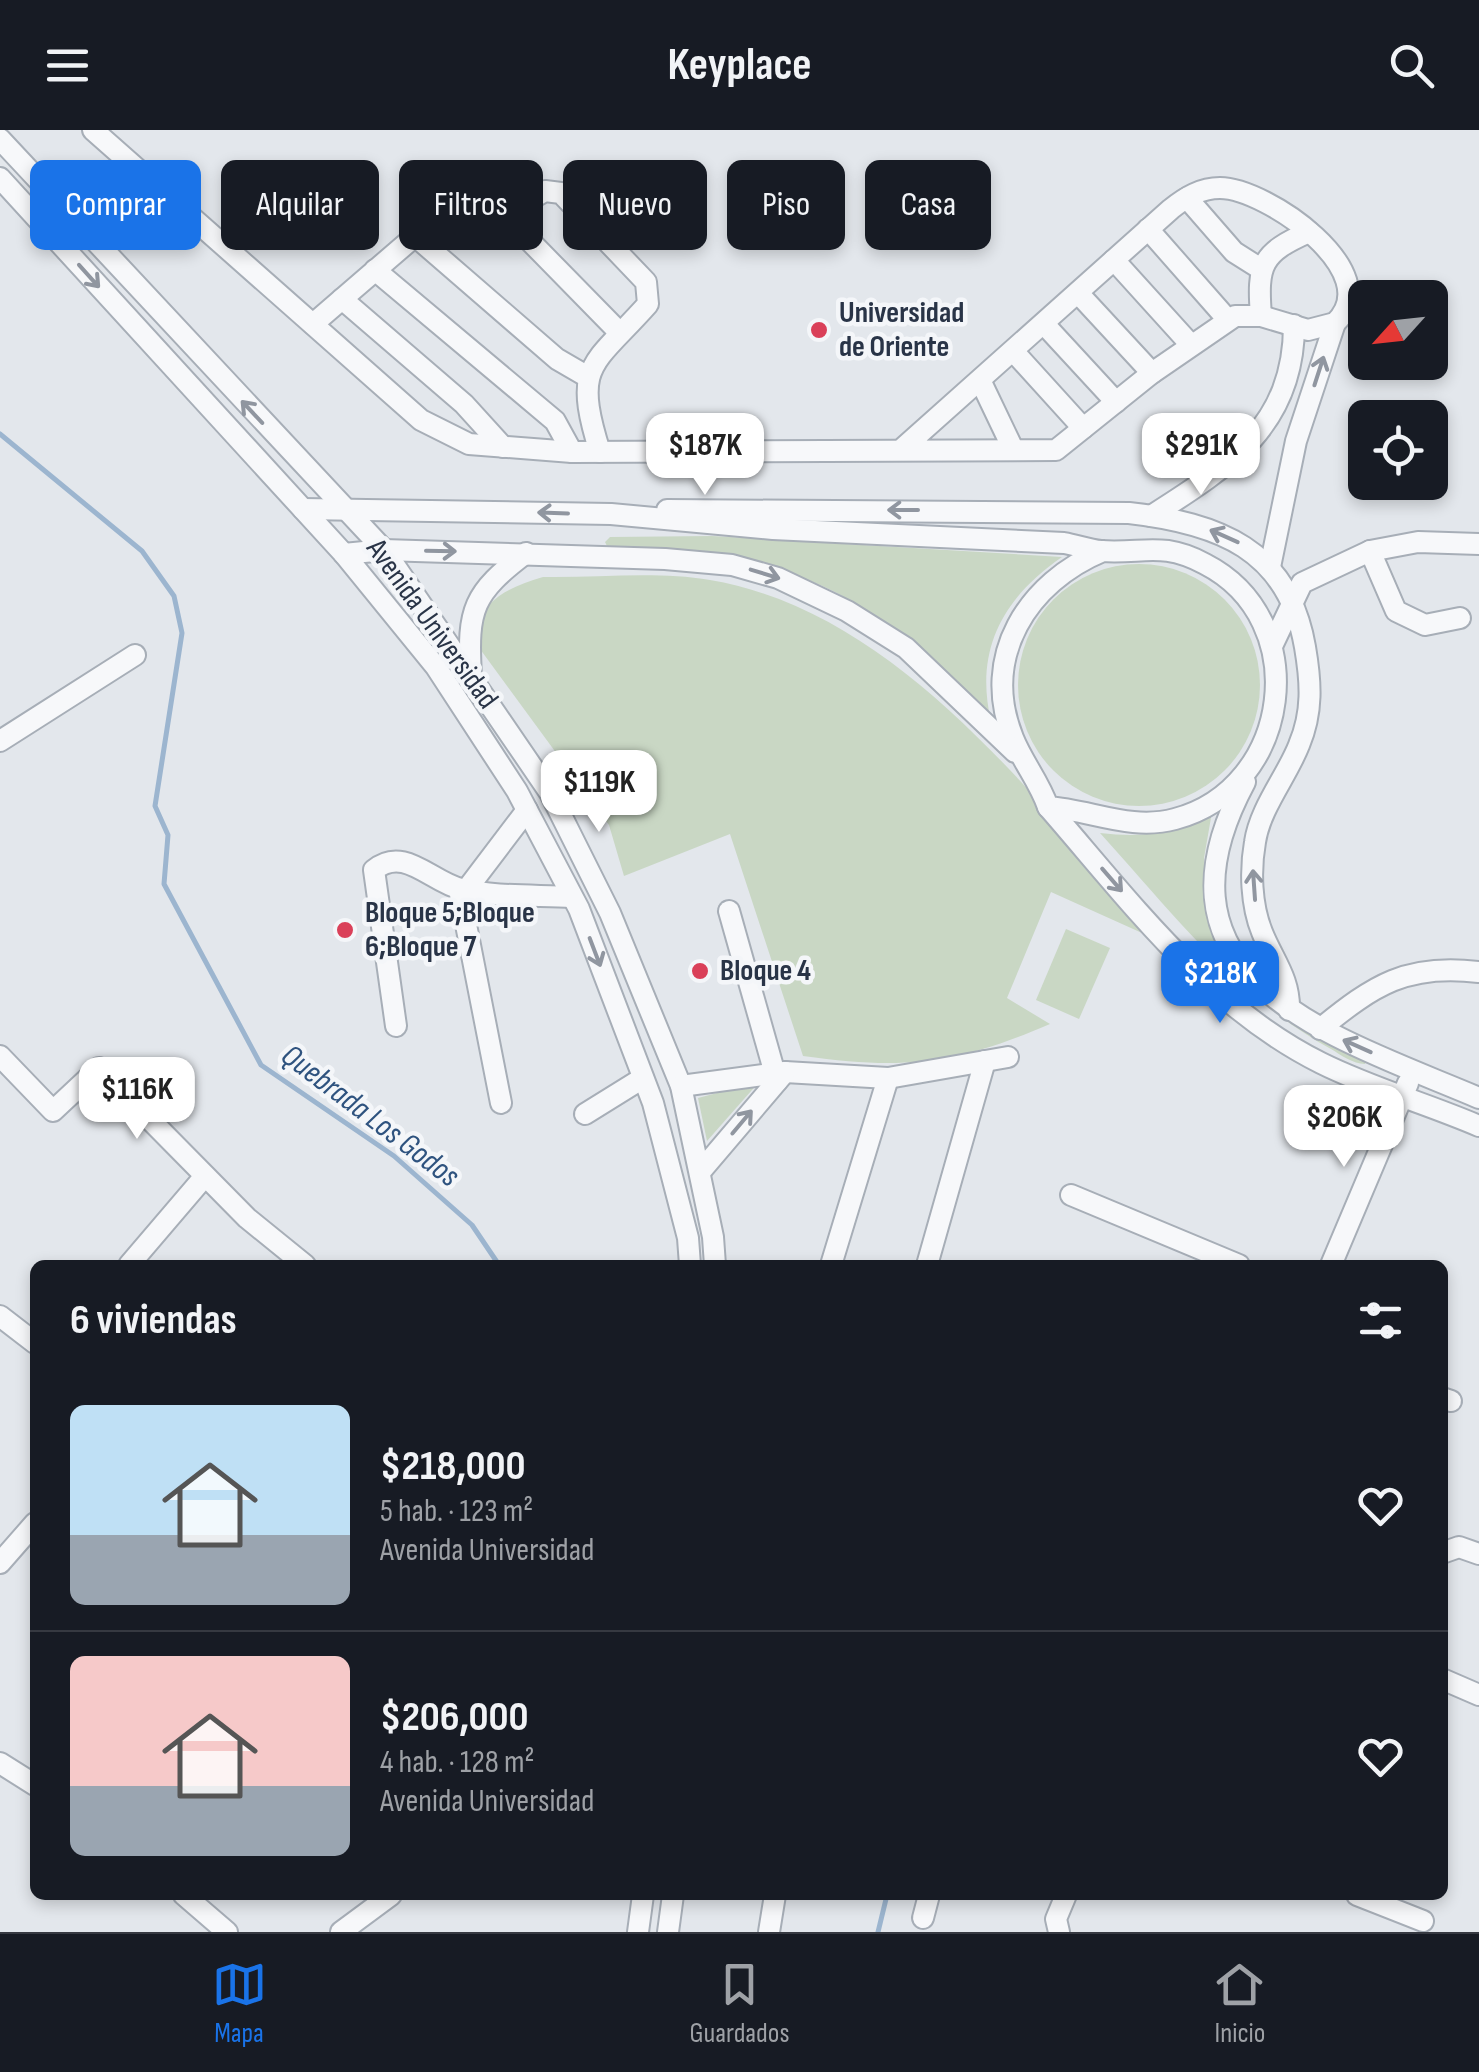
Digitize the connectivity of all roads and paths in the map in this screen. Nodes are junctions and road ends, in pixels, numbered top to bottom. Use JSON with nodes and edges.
{"nodes":[{"id":1,"x":93,"y":130,"type":"edge"},
{"id":2,"x":0,"y":139,"type":"edge"},
{"id":3,"x":0,"y":178,"type":"edge"},
{"id":4,"x":543,"y":192,"type":"edge"},
{"id":5,"x":1187,"y":198,"type":"junction"},
{"id":6,"x":1148,"y":229,"type":"junction"},
{"id":7,"x":1309,"y":232,"type":"junction"},
{"id":8,"x":399,"y":250,"type":"edge"},
{"id":9,"x":431,"y":250,"type":"edge"},
{"id":10,"x":540,"y":250,"type":"edge"},
{"id":11,"x":1114,"y":260,"type":"junction"},
{"id":12,"x":1261,"y":269,"type":"junction"},
{"id":13,"x":375,"y":270,"type":"junction"},
{"id":14,"x":1078,"y":293,"type":"junction"},
{"id":15,"x":342,"y":299,"type":"junction"},
{"id":16,"x":1261,"y":316,"type":"junction"},
{"id":17,"x":1228,"y":320,"type":"junction"},
{"id":18,"x":1335,"y":323,"type":"junction"},
{"id":19,"x":313,"y":324,"type":"junction"},
{"id":20,"x":1044,"y":324,"type":"junction"},
{"id":21,"x":1294,"y":325,"type":"junction"},
{"id":22,"x":620,"y":333,"type":"junction"},
{"id":23,"x":1190,"y":345,"type":"junction"},
{"id":24,"x":1014,"y":352,"type":"junction"},
{"id":25,"x":1152,"y":372,"type":"junction"},
{"id":26,"x":588,"y":377,"type":"junction"},
{"id":27,"x":981,"y":382,"type":"junction"},
{"id":28,"x":1116,"y":402,"type":"junction"},
{"id":29,"x":1084,"y":428,"type":"junction"},
{"id":30,"x":503,"y":447,"type":"junction"},
{"id":31,"x":902,"y":449,"type":"junction"},
{"id":32,"x":1013,"y":450,"type":"junction"},
{"id":33,"x":572,"y":452,"type":"junction"},
{"id":34,"x":600,"y":452,"type":"junction"},
{"id":35,"x":341,"y":507,"type":"junction"},
{"id":36,"x":303,"y":509,"type":"junction"},
{"id":37,"x":610,"y":514,"type":"junction"},
{"id":38,"x":1128,"y":514,"type":"junction"},
{"id":39,"x":1151,"y":516,"type":"junction"},
{"id":40,"x":1479,"y":544,"type":"edge"},
{"id":41,"x":384,"y":550,"type":"junction"},
{"id":42,"x":1112,"y":550,"type":"junction"},
{"id":43,"x":1370,"y":551,"type":"junction"},
{"id":44,"x":526,"y":553,"type":"junction"},
{"id":45,"x":344,"y":554,"type":"junction"},
{"id":46,"x":1270,"y":567,"type":"junction"},
{"id":47,"x":1293,"y":600,"type":"junction"},
{"id":48,"x":1460,"y":618,"type":"dead end"},
{"id":49,"x":1273,"y":644,"type":"junction"},
{"id":50,"x":134,"y":655,"type":"dead end"},
{"id":51,"x":471,"y":677,"type":"junction"},
{"id":52,"x":0,"y":741,"type":"edge"},
{"id":53,"x":1026,"y":763,"type":"junction"},
{"id":54,"x":1254,"y":764,"type":"junction"},
{"id":55,"x":1048,"y":807,"type":"junction"},
{"id":56,"x":527,"y":810,"type":"junction"},
{"id":57,"x":463,"y":889,"type":"junction"},
{"id":58,"x":572,"y":897,"type":"junction"},
{"id":59,"x":729,"y":911,"type":"dead end"},
{"id":60,"x":1479,"y":972,"type":"edge"},
{"id":61,"x":1288,"y":1010,"type":"junction"},
{"id":62,"x":396,"y":1026,"type":"dead end"},
{"id":63,"x":1320,"y":1029,"type":"junction"},
{"id":64,"x":0,"y":1056,"type":"edge"},
{"id":65,"x":1008,"y":1057,"type":"dead end"},
{"id":66,"x":985,"y":1061,"type":"junction"},
{"id":67,"x":1414,"y":1070,"type":"junction"},
{"id":68,"x":779,"y":1076,"type":"junction"},
{"id":69,"x":643,"y":1078,"type":"junction"},
{"id":70,"x":888,"y":1078,"type":"junction"},
{"id":71,"x":681,"y":1086,"type":"junction"},
{"id":72,"x":1404,"y":1094,"type":"junction"},
{"id":73,"x":1479,"y":1098,"type":"edge"},
{"id":74,"x":501,"y":1103,"type":"dead end"},
{"id":75,"x":585,"y":1114,"type":"dead end"},
{"id":76,"x":1479,"y":1126,"type":"edge"},
{"id":77,"x":700,"y":1172,"type":"junction"},
{"id":78,"x":205,"y":1176,"type":"junction"},
{"id":79,"x":1071,"y":1195,"type":"dead end"},
{"id":80,"x":132,"y":1260,"type":"edge"},
{"id":81,"x":299,"y":1260,"type":"edge"},
{"id":82,"x":689,"y":1260,"type":"edge"},
{"id":83,"x":714,"y":1260,"type":"edge"},
{"id":84,"x":833,"y":1260,"type":"edge"},
{"id":85,"x":928,"y":1260,"type":"edge"},
{"id":86,"x":1227,"y":1260,"type":"edge"},
{"id":87,"x":1333,"y":1260,"type":"edge"},
{"id":88,"x":0,"y":1316,"type":"edge"},
{"id":89,"x":30,"y":1339,"type":"edge"},
{"id":90,"x":30,"y":1528,"type":"edge"},
{"id":91,"x":1448,"y":1551,"type":"edge"},
{"id":92,"x":1479,"y":1554,"type":"edge"},
{"id":93,"x":0,"y":1563,"type":"edge"},
{"id":94,"x":1448,"y":1682,"type":"edge"},
{"id":95,"x":1479,"y":1695,"type":"edge"},
{"id":96,"x":0,"y":1763,"type":"edge"},
{"id":97,"x":30,"y":1782,"type":"edge"},
{"id":98,"x":190,"y":1900,"type":"edge"},
{"id":99,"x":384,"y":1900,"type":"edge"},
{"id":100,"x":642,"y":1900,"type":"edge"},
{"id":101,"x":672,"y":1900,"type":"edge"},
{"id":102,"x":773,"y":1900,"type":"edge"},
{"id":103,"x":928,"y":1900,"type":"edge"},
{"id":104,"x":1064,"y":1900,"type":"edge"},
{"id":105,"x":1370,"y":1900,"type":"edge"},
{"id":106,"x":923,"y":1918,"type":"dead end"},
{"id":107,"x":1423,"y":1921,"type":"dead end"},
{"id":108,"x":1054,"y":1928,"type":"edge"},
{"id":109,"x":226,"y":1932,"type":"edge"},
{"id":110,"x":341,"y":1932,"type":"edge"},
{"id":111,"x":638,"y":1932,"type":"edge"},
{"id":112,"x":668,"y":1932,"type":"edge"},
{"id":113,"x":769,"y":1932,"type":"edge"}],
"edges":[{"from":1,"to":19,"type":"street"},
{"from":35,"to":2,"type":"street","name":"Avenida Universidad","one_way":true},
{"from":3,"to":36,"type":"street","name":"Avenida Universidad","one_way":true},
{"from":4,"to":22,"type":"street"},
{"from":5,"to":6,"type":"street"},
{"from":5,"to":7,"type":"street"},
{"from":5,"to":12,"type":"street"},
{"from":6,"to":11,"type":"street"},
{"from":6,"to":17,"type":"street"},
{"from":7,"to":12,"type":"street"},
{"from":7,"to":18,"type":"street"},
{"from":8,"to":13,"type":"street"},
{"from":9,"to":26,"type":"street"},
{"from":10,"to":22,"type":"street"},
{"from":11,"to":14,"type":"street"},
{"from":11,"to":23,"type":"street"},
{"from":12,"to":16,"type":"street"},
{"from":13,"to":15,"type":"street"},
{"from":13,"to":33,"type":"street"},
{"from":14,"to":20,"type":"street"},
{"from":14,"to":25,"type":"street"},
{"from":15,"to":19,"type":"street"},
{"from":15,"to":30,"type":"street"},
{"from":16,"to":17,"type":"street"},
{"from":16,"to":21,"type":"street"},
{"from":17,"to":23,"type":"street"},
{"from":18,"to":21,"type":"street"},
{"from":46,"to":18,"type":"street","one_way":true},
{"from":19,"to":30,"type":"street"},
{"from":20,"to":24,"type":"street"},
{"from":20,"to":28,"type":"street"},
{"from":21,"to":39,"type":"street"},
{"from":22,"to":26,"type":"street"},
{"from":23,"to":25,"type":"street"},
{"from":24,"to":27,"type":"street"},
{"from":24,"to":29,"type":"street"},
{"from":25,"to":28,"type":"street"},
{"from":26,"to":34,"type":"street"},
{"from":27,"to":31,"type":"street"},
{"from":27,"to":32,"type":"street"},
{"from":28,"to":29,"type":"street"},
{"from":29,"to":32,"type":"street"},
{"from":30,"to":33,"type":"street"},
{"from":31,"to":32,"type":"street"},
{"from":31,"to":34,"type":"street"},
{"from":33,"to":34,"type":"street"},
{"from":35,"to":36,"type":"street"},
{"from":37,"to":35,"type":"street","one_way":true},
{"from":35,"to":41,"type":"street","name":"Avenida Universidad"},
{"from":36,"to":45,"type":"street","name":"Avenida Universidad"},
{"from":38,"to":37,"type":"street","one_way":true},
{"from":37,"to":42,"type":"street"},
{"from":38,"to":39,"type":"street"},
{"from":38,"to":42,"type":"street"},
{"from":46,"to":39,"type":"street","one_way":true},
{"from":40,"to":43,"type":"street"},
{"from":41,"to":44,"type":"street","one_way":true},
{"from":41,"to":45,"type":"street"},
{"from":41,"to":51,"type":"street","name":"Avenida Universidad"},
{"from":42,"to":49,"type":"street"},
{"from":42,"to":53,"type":"street"},
{"from":43,"to":47,"type":"street"},
{"from":43,"to":48,"type":"street"},
{"from":44,"to":51,"type":"street"},
{"from":44,"to":53,"type":"street","one_way":true},
{"from":45,"to":56,"type":"street","name":"Avenida Universidad"},
{"from":46,"to":47,"type":"street"},
{"from":47,"to":49,"type":"street"},
{"from":61,"to":47,"type":"street","one_way":true},
{"from":49,"to":54,"type":"street"},
{"from":50,"to":52,"type":"street"},
{"from":51,"to":71,"type":"street","name":"Avenida Universidad"},
{"from":53,"to":55,"type":"street"},
{"from":54,"to":55,"type":"street"},
{"from":54,"to":61,"type":"street"},
{"from":55,"to":72,"type":"street","one_way":true},
{"from":56,"to":57,"type":"street"},
{"from":56,"to":58,"type":"street","name":"Avenida Universidad"},
{"from":57,"to":58,"type":"street"},
{"from":57,"to":62,"type":"street"},
{"from":57,"to":74,"type":"street"},
{"from":58,"to":69,"type":"street","name":"Avenida Universidad","one_way":true},
{"from":59,"to":68,"type":"street"},
{"from":60,"to":63,"type":"street"},
{"from":61,"to":63,"type":"street"},
{"from":67,"to":63,"type":"street","one_way":true},
{"from":64,"to":78,"type":"street"},
{"from":65,"to":66,"type":"street"},
{"from":66,"to":70,"type":"street"},
{"from":66,"to":85,"type":"street"},
{"from":67,"to":72,"type":"street"},
{"from":67,"to":73,"type":"street"},
{"from":68,"to":70,"type":"street"},
{"from":68,"to":71,"type":"street"},
{"from":77,"to":68,"type":"street","one_way":true},
{"from":69,"to":75,"type":"street"},
{"from":69,"to":82,"type":"street","name":"Avenida Universidad"},
{"from":70,"to":84,"type":"street"},
{"from":71,"to":77,"type":"street","name":"Avenida Universidad"},
{"from":72,"to":76,"type":"street"},
{"from":72,"to":87,"type":"street"},
{"from":77,"to":83,"type":"street","name":"Avenida Universidad"},
{"from":78,"to":80,"type":"street"},
{"from":78,"to":81,"type":"street"},
{"from":79,"to":86,"type":"street"},
{"from":88,"to":89,"type":"street"},
{"from":90,"to":93,"type":"street"},
{"from":91,"to":92,"type":"street"},
{"from":94,"to":95,"type":"street"},
{"from":96,"to":97,"type":"street"},
{"from":98,"to":109,"type":"street"},
{"from":99,"to":110,"type":"street"},
{"from":100,"to":111,"type":"street"},
{"from":101,"to":112,"type":"street"},
{"from":102,"to":113,"type":"street"},
{"from":103,"to":106,"type":"street"},
{"from":104,"to":108,"type":"street"},
{"from":105,"to":107,"type":"street"}]}
